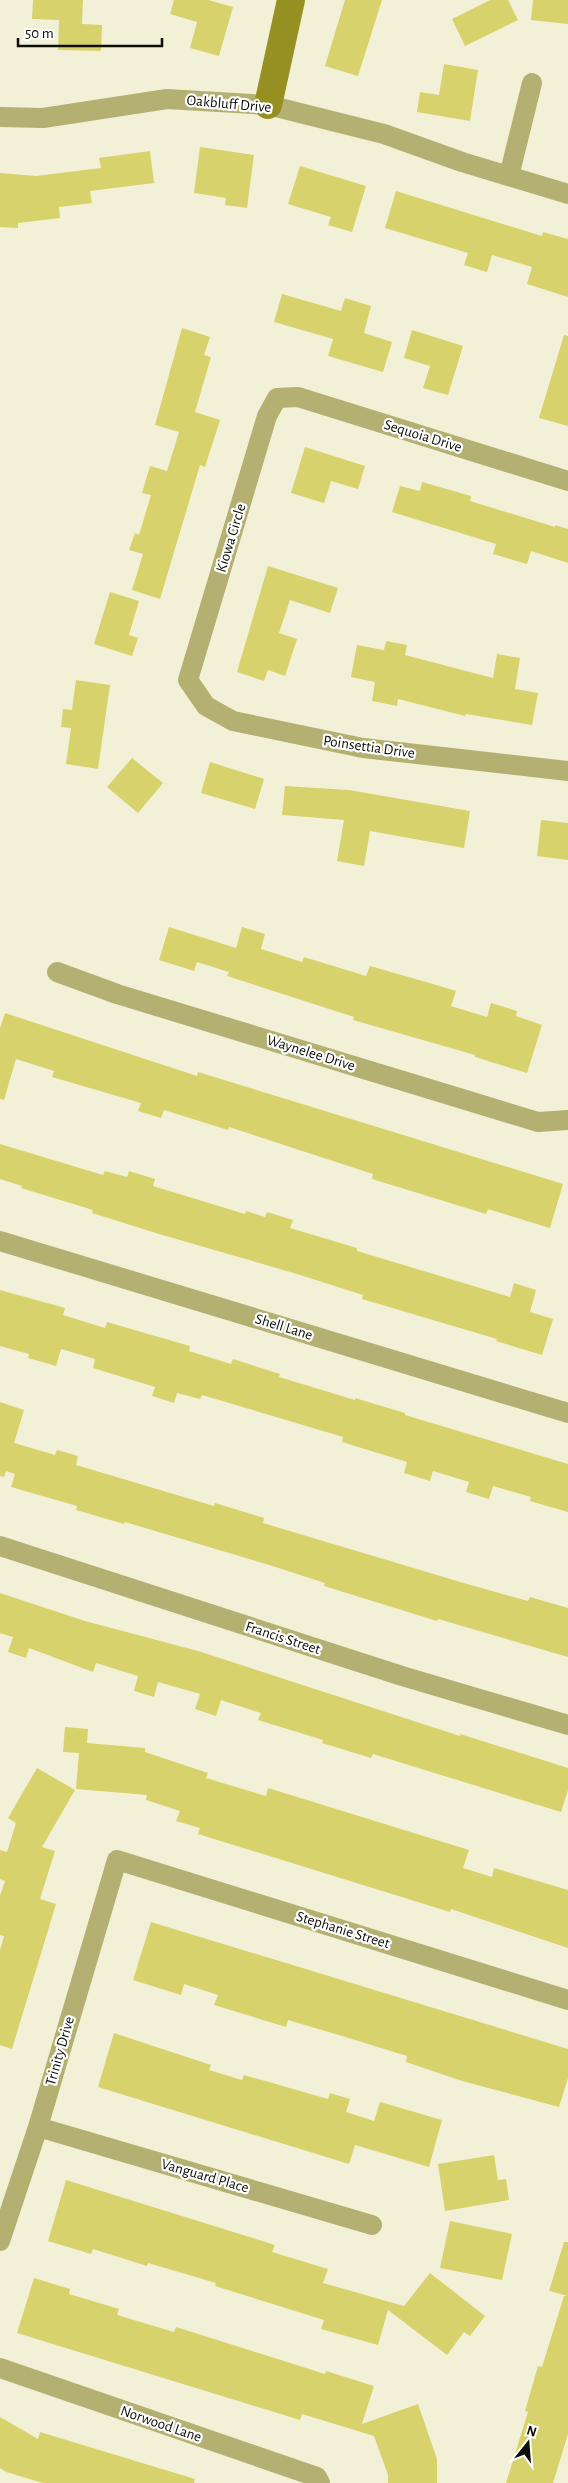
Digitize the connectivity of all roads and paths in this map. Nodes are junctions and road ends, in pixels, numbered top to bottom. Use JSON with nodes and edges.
{"nodes":[{"id":1,"x":291,"y":0,"type":"edge"},
{"id":2,"x":532,"y":83,"type":"dead end"},
{"id":3,"x":268,"y":105,"type":"junction"},
{"id":4,"x":0,"y":118,"type":"edge"},
{"id":5,"x":509,"y":176,"type":"junction"},
{"id":6,"x":568,"y":194,"type":"edge"},
{"id":7,"x":278,"y":398,"type":"joint"},
{"id":8,"x":568,"y":480,"type":"edge"},
{"id":9,"x":188,"y":680,"type":"joint"},
{"id":10,"x":568,"y":771,"type":"edge"},
{"id":11,"x":57,"y":972,"type":"dead end"},
{"id":12,"x":568,"y":1120,"type":"edge"},
{"id":13,"x":0,"y":1241,"type":"edge"},
{"id":14,"x":568,"y":1413,"type":"edge"},
{"id":15,"x":0,"y":1546,"type":"edge"},
{"id":16,"x":568,"y":1725,"type":"edge"},
{"id":17,"x":117,"y":1860,"type":"joint"},
{"id":18,"x":568,"y":2000,"type":"edge"},
{"id":19,"x":38,"y":2127,"type":"junction"},
{"id":20,"x":372,"y":2225,"type":"dead end"},
{"id":21,"x":0,"y":2241,"type":"edge"},
{"id":22,"x":0,"y":2368,"type":"edge"},
{"id":23,"x":320,"y":2483,"type":"edge"}],
"edges":[{"from":1,"to":3,"type":"street"},
{"from":2,"to":5,"type":"street"},
{"from":3,"to":4,"type":"street","name":"Oakbluff Drive"},
{"from":3,"to":5,"type":"street","name":"Oakbluff Drive"},
{"from":5,"to":6,"type":"street","name":"Oakbluff Drive"},
{"from":7,"to":8,"type":"street","name":"Sequoia Drive"},
{"from":7,"to":9,"type":"street","name":"Kiowa Circle"},
{"from":9,"to":10,"type":"street","name":"Poinsettia Drive"},
{"from":11,"to":12,"type":"street","name":"Waynelee Drive"},
{"from":13,"to":14,"type":"street","name":"Shell Lane"},
{"from":15,"to":16,"type":"street","name":"Francis Street"},
{"from":17,"to":18,"type":"street","name":"Stephanie Street"},
{"from":17,"to":19,"type":"street","name":"Trinity Drive"},
{"from":19,"to":20,"type":"street","name":"Vanguard Place"},
{"from":19,"to":21,"type":"street","name":"Trinity Drive"},
{"from":22,"to":23,"type":"street","name":"Norwood Lane"}]}
